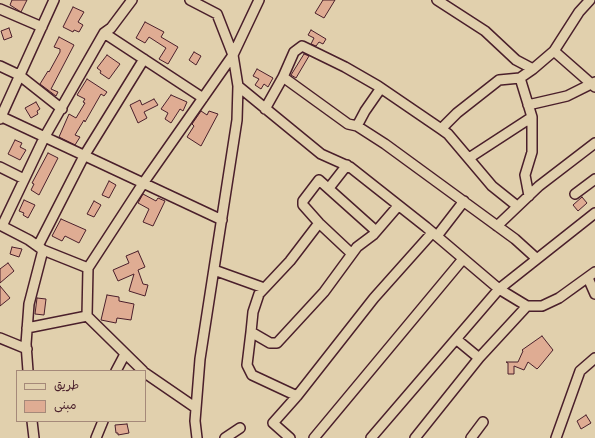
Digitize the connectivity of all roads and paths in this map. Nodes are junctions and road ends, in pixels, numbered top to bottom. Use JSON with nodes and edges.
{"nodes":[{"id":1,"x":54,"y":0,"type":"edge"},
{"id":2,"x":132,"y":0,"type":"edge"},
{"id":3,"x":190,"y":0,"type":"edge"},
{"id":4,"x":259,"y":0,"type":"edge"},
{"id":5,"x":437,"y":0,"type":"edge"},
{"id":6,"x":590,"y":0,"type":"edge"},
{"id":7,"x":0,"y":8,"type":"edge"},
{"id":8,"x":42,"y":27,"type":"junction"},
{"id":9,"x":104,"y":33,"type":"junction"},
{"id":10,"x":554,"y":51,"type":"junction"},
{"id":11,"x":233,"y":55,"type":"junction"},
{"id":12,"x":144,"y":59,"type":"junction"},
{"id":13,"x":0,"y":66,"type":"edge"},
{"id":14,"x":533,"y":69,"type":"junction"},
{"id":15,"x":20,"y":76,"type":"junction"},
{"id":16,"x":283,"y":76,"type":"junction"},
{"id":17,"x":520,"y":78,"type":"junction"},
{"id":18,"x":594,"y":85,"type":"edge"},
{"id":19,"x":238,"y":86,"type":"junction"},
{"id":20,"x":381,"y":88,"type":"junction"},
{"id":21,"x":203,"y":98,"type":"junction"},
{"id":22,"x":528,"y":105,"type":"junction"},
{"id":23,"x":62,"y":109,"type":"junction"},
{"id":24,"x":266,"y":109,"type":"junction"},
{"id":25,"x":0,"y":117,"type":"edge"},
{"id":26,"x":532,"y":117,"type":"junction"},
{"id":27,"x":357,"y":126,"type":"junction"},
{"id":28,"x":440,"y":129,"type":"junction"},
{"id":29,"x":44,"y":138,"type":"junction"},
{"id":30,"x":595,"y":143,"type":"edge"},
{"id":31,"x":84,"y":156,"type":"junction"},
{"id":32,"x":469,"y":158,"type":"junction"},
{"id":33,"x":347,"y":165,"type":"junction"},
{"id":34,"x":0,"y":167,"type":"edge"},
{"id":35,"x":24,"y":179,"type":"junction"},
{"id":36,"x":595,"y":179,"type":"edge"},
{"id":37,"x":144,"y":182,"type":"junction"},
{"id":38,"x":329,"y":188,"type":"junction"},
{"id":39,"x":575,"y":194,"type":"dead end"},
{"id":40,"x":528,"y":196,"type":"junction"},
{"id":41,"x":464,"y":201,"type":"junction"},
{"id":42,"x":398,"y":206,"type":"junction"},
{"id":43,"x":517,"y":206,"type":"junction"},
{"id":44,"x":595,"y":213,"type":"edge"},
{"id":45,"x":222,"y":220,"type":"junction"},
{"id":46,"x":319,"y":224,"type":"junction"},
{"id":47,"x":1,"y":225,"type":"edge"},
{"id":48,"x":497,"y":226,"type":"junction"},
{"id":49,"x":376,"y":231,"type":"junction"},
{"id":50,"x":434,"y":234,"type":"junction"},
{"id":51,"x":40,"y":248,"type":"junction"},
{"id":52,"x":352,"y":254,"type":"junction"},
{"id":53,"x":536,"y":258,"type":"junction"},
{"id":54,"x":463,"y":259,"type":"junction"},
{"id":55,"x":88,"y":268,"type":"junction"},
{"id":56,"x":214,"y":270,"type":"junction"},
{"id":57,"x":592,"y":275,"type":"edge"},
{"id":58,"x":264,"y":288,"type":"junction"},
{"id":59,"x":499,"y":289,"type":"junction"},
{"id":60,"x":595,"y":294,"type":"edge"},
{"id":61,"x":527,"y":306,"type":"junction"},
{"id":62,"x":87,"y":316,"type":"junction"},
{"id":63,"x":27,"y":328,"type":"junction"},
{"id":64,"x":251,"y":332,"type":"junction"},
{"id":65,"x":0,"y":338,"type":"edge"},
{"id":66,"x":456,"y":339,"type":"junction"},
{"id":67,"x":27,"y":349,"type":"junction"},
{"id":68,"x":125,"y":354,"type":"junction"},
{"id":69,"x":479,"y":358,"type":"junction"},
{"id":70,"x":595,"y":358,"type":"edge"},
{"id":71,"x":28,"y":370,"type":"edge"},
{"id":72,"x":117,"y":370,"type":"edge"},
{"id":73,"x":142,"y":370,"type":"edge"},
{"id":74,"x":146,"y":373,"type":"edge"},
{"id":75,"x":297,"y":396,"type":"junction"},
{"id":76,"x":196,"y":408,"type":"junction"},
{"id":77,"x":32,"y":422,"type":"edge"},
{"id":78,"x":103,"y":422,"type":"edge"},
{"id":79,"x":483,"y":422,"type":"dead end"},
{"id":80,"x":240,"y":428,"type":"dead end"},
{"id":81,"x":34,"y":438,"type":"edge"},
{"id":82,"x":96,"y":438,"type":"edge"},
{"id":83,"x":197,"y":438,"type":"edge"},
{"id":84,"x":225,"y":438,"type":"edge"},
{"id":85,"x":290,"y":438,"type":"edge"},
{"id":86,"x":314,"y":438,"type":"edge"},
{"id":87,"x":370,"y":438,"type":"edge"},
{"id":88,"x":415,"y":438,"type":"edge"},
{"id":89,"x":471,"y":438,"type":"edge"},
{"id":90,"x":556,"y":438,"type":"edge"}],
"edges":[{"from":1,"to":8,"type":"street"},
{"from":2,"to":9,"type":"street"},
{"from":3,"to":11,"type":"street"},
{"from":4,"to":11,"type":"street"},
{"from":5,"to":14,"type":"street"},
{"from":6,"to":10,"type":"street"},
{"from":7,"to":8,"type":"street"},
{"from":8,"to":15,"type":"street"},
{"from":9,"to":12,"type":"street"},
{"from":9,"to":23,"type":"street"},
{"from":10,"to":14,"type":"street"},
{"from":10,"to":18,"type":"street"},
{"from":11,"to":19,"type":"street"},
{"from":11,"to":21,"type":"street"},
{"from":12,"to":21,"type":"street"},
{"from":12,"to":31,"type":"street"},
{"from":13,"to":15,"type":"street"},
{"from":14,"to":17,"type":"street"},
{"from":15,"to":23,"type":"street"},
{"from":15,"to":25,"type":"street"},
{"from":16,"to":20,"type":"street"},
{"from":16,"to":24,"type":"street"},
{"from":16,"to":27,"type":"street"},
{"from":17,"to":22,"type":"street"},
{"from":17,"to":28,"type":"street"},
{"from":18,"to":22,"type":"street"},
{"from":19,"to":24,"type":"street"},
{"from":19,"to":45,"type":"street"},
{"from":20,"to":27,"type":"street"},
{"from":20,"to":28,"type":"street"},
{"from":21,"to":37,"type":"street"},
{"from":22,"to":26,"type":"street"},
{"from":23,"to":29,"type":"street"},
{"from":24,"to":33,"type":"street"},
{"from":25,"to":29,"type":"street"},
{"from":26,"to":32,"type":"street"},
{"from":26,"to":40,"type":"street"},
{"from":27,"to":41,"type":"street"},
{"from":28,"to":32,"type":"street"},
{"from":29,"to":31,"type":"street"},
{"from":29,"to":35,"type":"street"},
{"from":30,"to":40,"type":"street"},
{"from":31,"to":37,"type":"street"},
{"from":31,"to":51,"type":"street"},
{"from":32,"to":43,"type":"street"},
{"from":33,"to":38,"type":"street"},
{"from":33,"to":42,"type":"street"},
{"from":34,"to":35,"type":"street"},
{"from":35,"to":47,"type":"street"},
{"from":36,"to":39,"type":"street"},
{"from":37,"to":45,"type":"street"},
{"from":37,"to":55,"type":"street"},
{"from":38,"to":46,"type":"street"},
{"from":38,"to":49,"type":"street"},
{"from":40,"to":43,"type":"street"},
{"from":41,"to":48,"type":"street"},
{"from":41,"to":50,"type":"street"},
{"from":42,"to":49,"type":"street"},
{"from":42,"to":50,"type":"street"},
{"from":43,"to":48,"type":"street"},
{"from":44,"to":53,"type":"street"},
{"from":45,"to":56,"type":"street"},
{"from":46,"to":52,"type":"street"},
{"from":46,"to":58,"type":"street"},
{"from":47,"to":51,"type":"street"},
{"from":48,"to":53,"type":"street"},
{"from":49,"to":52,"type":"street"},
{"from":50,"to":54,"type":"street"},
{"from":50,"to":75,"type":"street"},
{"from":51,"to":55,"type":"street"},
{"from":51,"to":63,"type":"street"},
{"from":52,"to":64,"type":"street"},
{"from":53,"to":59,"type":"street"},
{"from":54,"to":59,"type":"street"},
{"from":54,"to":86,"type":"street"},
{"from":55,"to":62,"type":"street"},
{"from":56,"to":58,"type":"street"},
{"from":56,"to":76,"type":"street"},
{"from":57,"to":60,"type":"street"},
{"from":57,"to":61,"type":"street"},
{"from":58,"to":64,"type":"street"},
{"from":59,"to":61,"type":"street"},
{"from":59,"to":66,"type":"street"},
{"from":61,"to":69,"type":"street"},
{"from":62,"to":63,"type":"street"},
{"from":62,"to":68,"type":"street"},
{"from":63,"to":67,"type":"street"},
{"from":64,"to":75,"type":"street"},
{"from":65,"to":67,"type":"street"},
{"from":66,"to":69,"type":"street"},
{"from":66,"to":87,"type":"street"},
{"from":67,"to":71,"type":"street"},
{"from":68,"to":72,"type":"street"},
{"from":68,"to":73,"type":"street"},
{"from":69,"to":88,"type":"street"},
{"from":70,"to":90,"type":"street"},
{"from":74,"to":76,"type":"street"},
{"from":75,"to":85,"type":"street"},
{"from":76,"to":83,"type":"street"},
{"from":77,"to":81,"type":"street"},
{"from":78,"to":82,"type":"street"},
{"from":79,"to":89,"type":"street"},
{"from":80,"to":84,"type":"street"}]}
